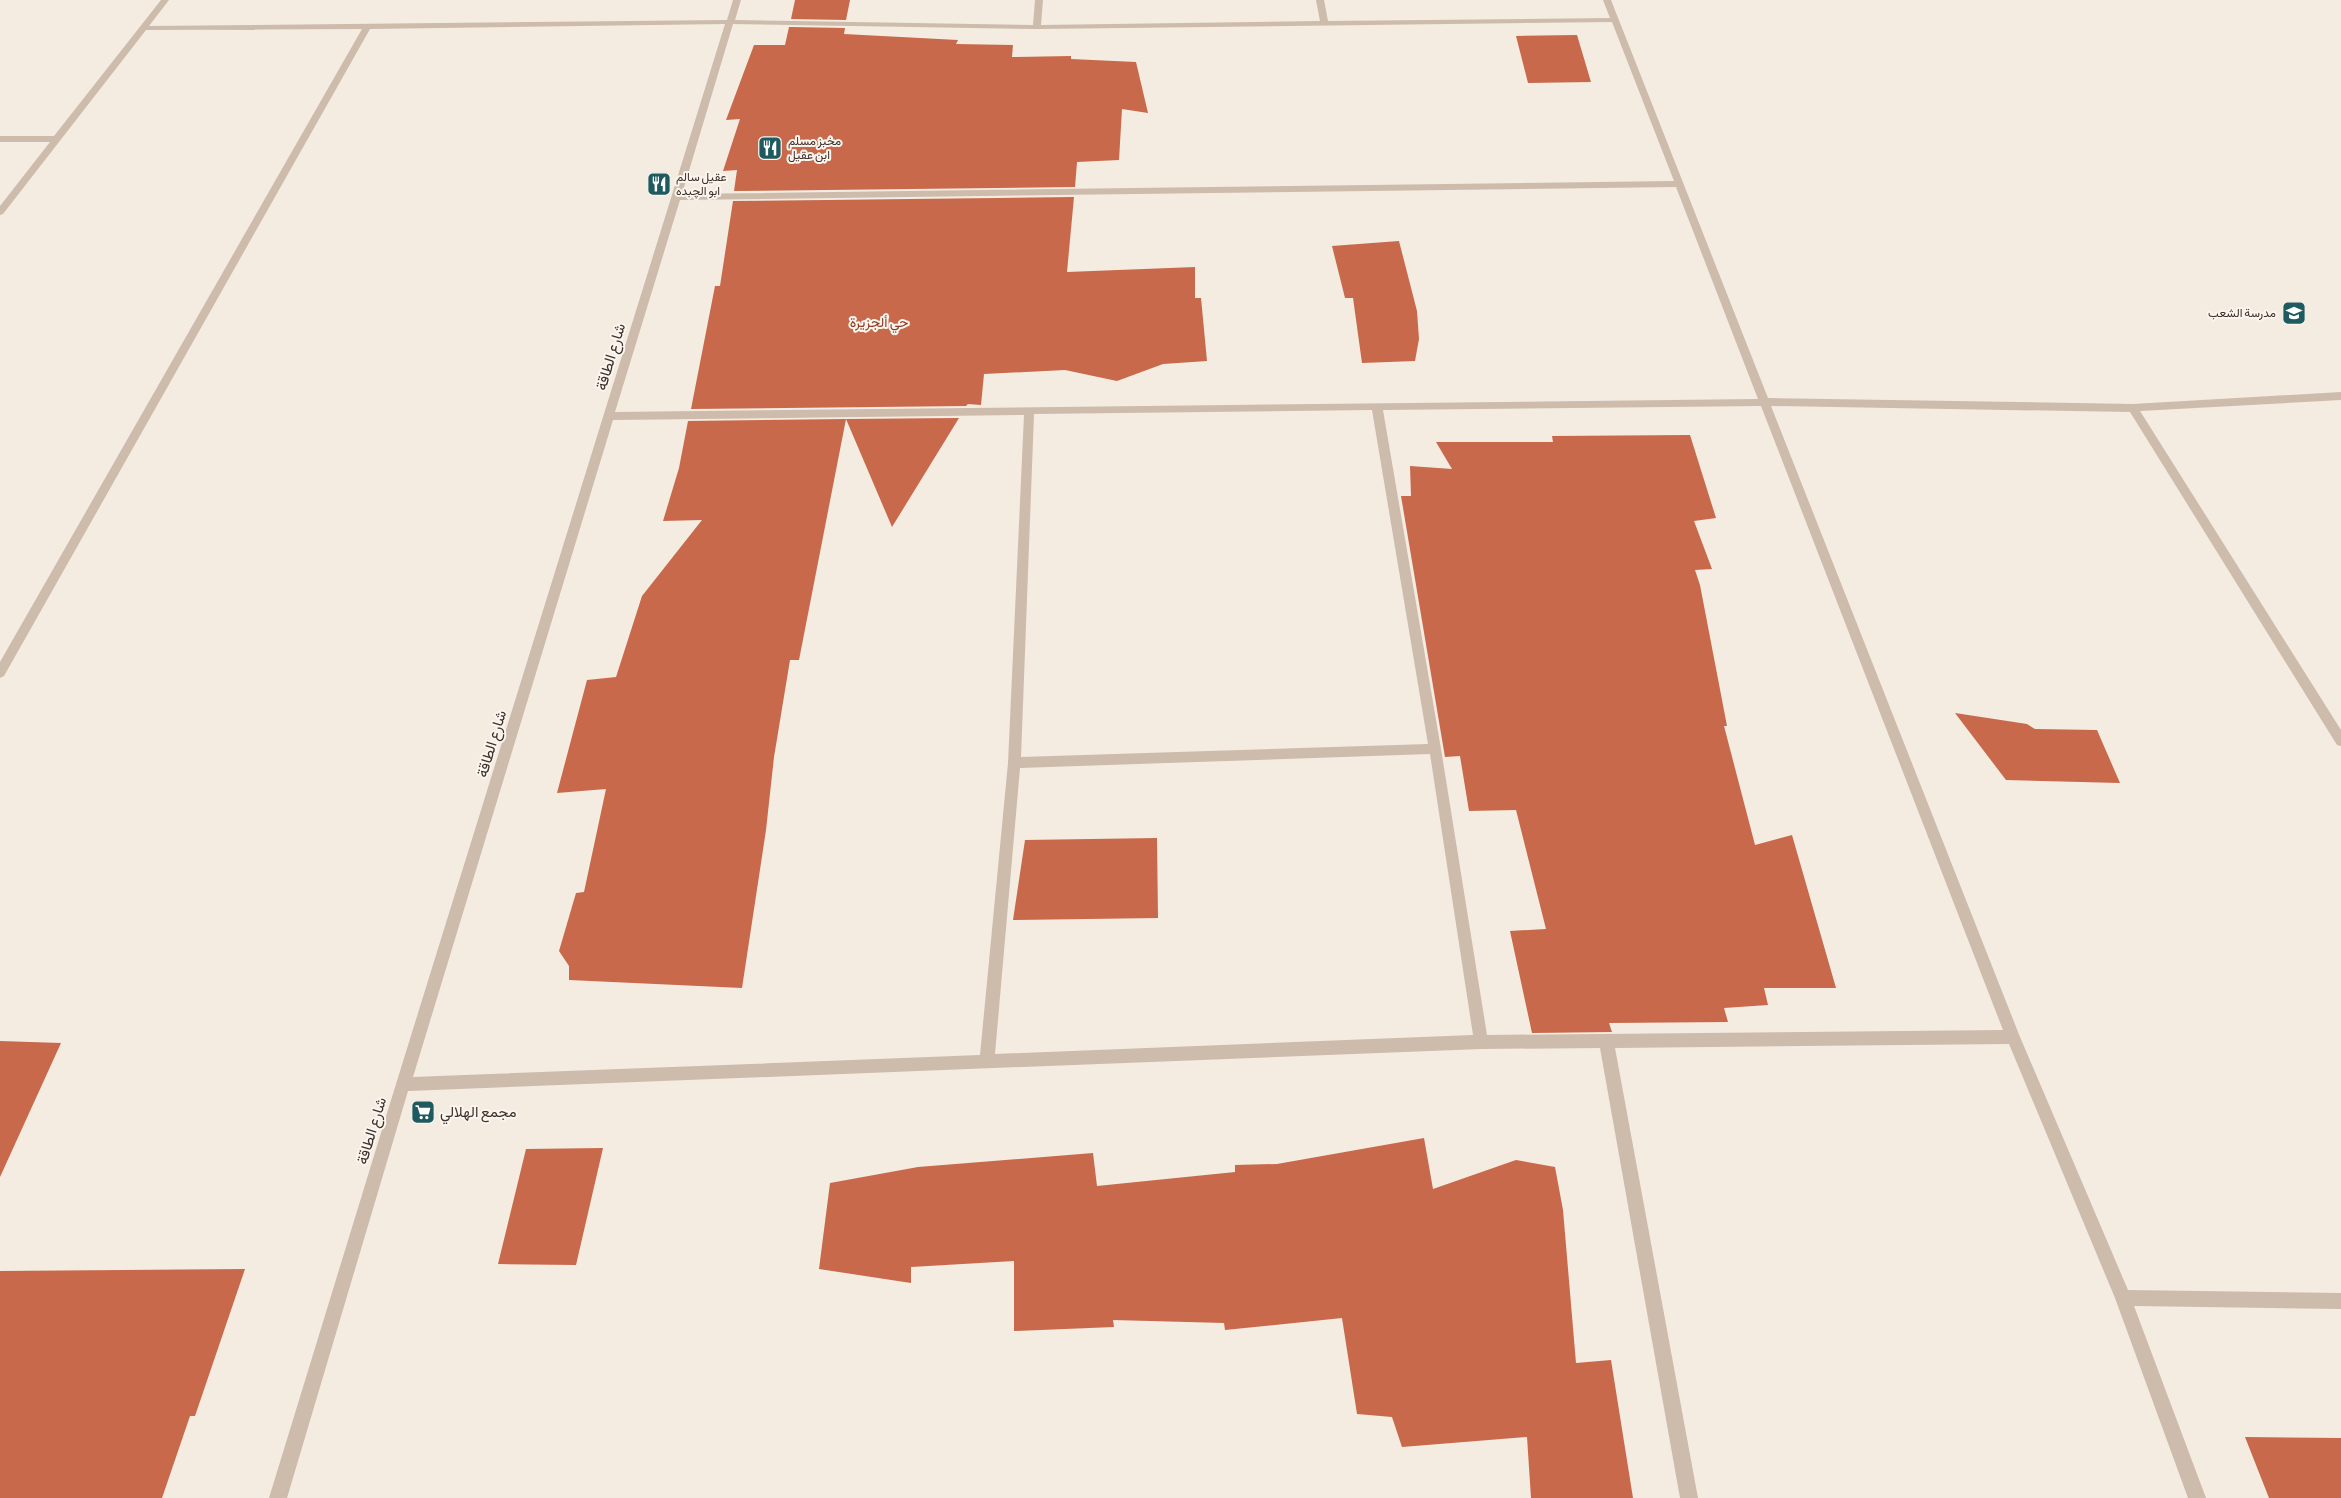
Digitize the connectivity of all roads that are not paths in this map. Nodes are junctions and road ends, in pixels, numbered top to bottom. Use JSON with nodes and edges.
{"nodes":[{"id":1,"x":165,"y":0,"type":"edge"},
{"id":2,"x":737,"y":0,"type":"edge"},
{"id":3,"x":1039,"y":0,"type":"edge"},
{"id":4,"x":1320,"y":0,"type":"edge"},
{"id":5,"x":1607,"y":0,"type":"edge"},
{"id":6,"x":1616,"y":20,"type":"junction"},
{"id":7,"x":730,"y":22,"type":"junction"},
{"id":8,"x":1324,"y":23,"type":"junction"},
{"id":9,"x":367,"y":27,"type":"junction"},
{"id":10,"x":1037,"y":27,"type":"junction"},
{"id":11,"x":143,"y":28,"type":"junction"},
{"id":12,"x":0,"y":139,"type":"edge"},
{"id":13,"x":56,"y":139,"type":"junction"},
{"id":14,"x":1680,"y":184,"type":"junction"},
{"id":15,"x":678,"y":197,"type":"junction"},
{"id":16,"x":0,"y":212,"type":"edge"},
{"id":17,"x":2341,"y":396,"type":"edge"},
{"id":18,"x":1766,"y":402,"type":"junction"},
{"id":19,"x":1377,"y":407,"type":"junction"},
{"id":20,"x":2134,"y":408,"type":"junction"},
{"id":21,"x":1029,"y":411,"type":"junction"},
{"id":22,"x":610,"y":416,"type":"junction"},
{"id":23,"x":0,"y":673,"type":"edge"},
{"id":24,"x":2341,"y":741,"type":"edge"},
{"id":25,"x":1435,"y":749,"type":"junction"},
{"id":26,"x":1014,"y":763,"type":"junction"},
{"id":27,"x":2013,"y":1037,"type":"junction"},
{"id":28,"x":1606,"y":1040,"type":"junction"},
{"id":29,"x":1480,"y":1042,"type":"junction"},
{"id":30,"x":987,"y":1061,"type":"junction"},
{"id":31,"x":403,"y":1084,"type":"junction"},
{"id":32,"x":2123,"y":1298,"type":"junction"},
{"id":33,"x":2341,"y":1301,"type":"edge"},
{"id":34,"x":278,"y":1498,"type":"edge"},
{"id":35,"x":1689,"y":1498,"type":"edge"},
{"id":36,"x":2197,"y":1498,"type":"edge"}],
"edges":[{"from":1,"to":11,"type":"street"},
{"from":2,"to":7,"type":"street","name":"شارع الطاقة"},
{"from":3,"to":10,"type":"street"},
{"from":4,"to":8,"type":"street"},
{"from":5,"to":6,"type":"street"},
{"from":6,"to":8,"type":"street"},
{"from":6,"to":14,"type":"street"},
{"from":7,"to":9,"type":"street"},
{"from":7,"to":10,"type":"street"},
{"from":7,"to":15,"type":"street","name":"شارع الطاقة"},
{"from":8,"to":10,"type":"street"},
{"from":9,"to":11,"type":"street"},
{"from":9,"to":23,"type":"street"},
{"from":11,"to":13,"type":"street"},
{"from":12,"to":13,"type":"street"},
{"from":13,"to":16,"type":"street"},
{"from":14,"to":15,"type":"street"},
{"from":14,"to":18,"type":"street"},
{"from":15,"to":22,"type":"street","name":"شارع الطاقة"},
{"from":17,"to":20,"type":"street"},
{"from":18,"to":19,"type":"street"},
{"from":18,"to":20,"type":"street"},
{"from":18,"to":27,"type":"street"},
{"from":19,"to":21,"type":"street"},
{"from":19,"to":25,"type":"street"},
{"from":20,"to":24,"type":"street"},
{"from":21,"to":22,"type":"street"},
{"from":21,"to":26,"type":"street"},
{"from":22,"to":31,"type":"street","name":"شارع الطاقة"},
{"from":25,"to":26,"type":"street"},
{"from":25,"to":29,"type":"street"},
{"from":26,"to":30,"type":"street"},
{"from":27,"to":28,"type":"street"},
{"from":27,"to":32,"type":"street"},
{"from":28,"to":29,"type":"street"},
{"from":28,"to":35,"type":"street"},
{"from":29,"to":30,"type":"street"},
{"from":30,"to":31,"type":"street"},
{"from":31,"to":34,"type":"street","name":"شارع الطاقة"},
{"from":32,"to":33,"type":"street"},
{"from":32,"to":36,"type":"street"}]}
